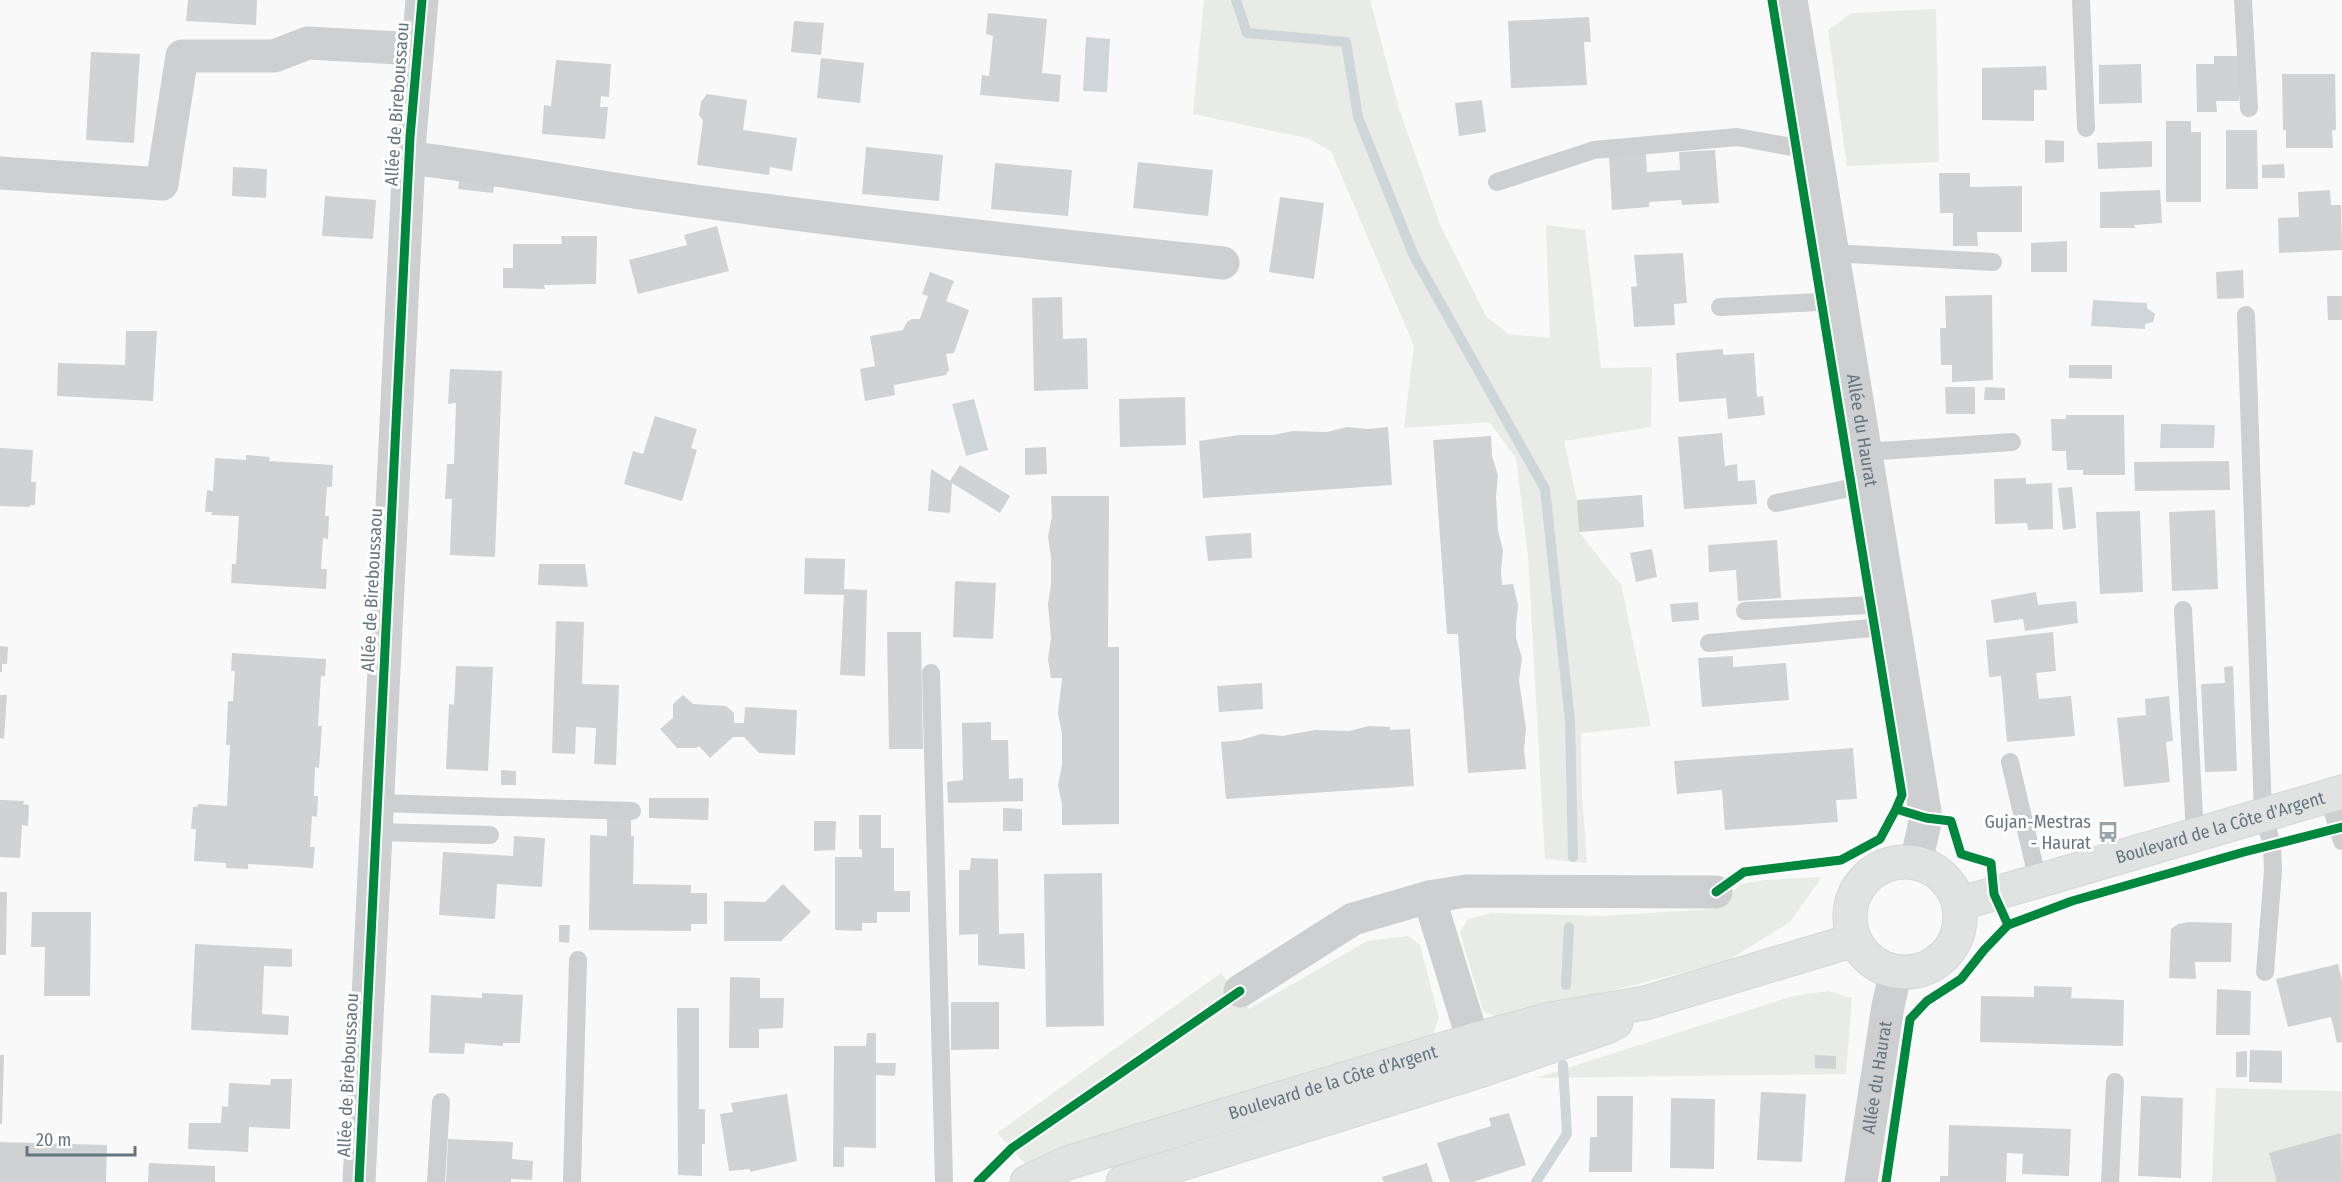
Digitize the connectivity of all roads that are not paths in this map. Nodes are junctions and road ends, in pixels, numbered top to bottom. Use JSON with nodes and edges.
{"nodes":[{"id":1,"x":422,"y":0,"type":"edge"},
{"id":2,"x":1791,"y":0,"type":"edge"},
{"id":3,"x":2081,"y":0,"type":"edge"},
{"id":4,"x":2243,"y":0,"type":"edge"},
{"id":5,"x":417,"y":49,"type":"junction"},
{"id":6,"x":2249,"y":108,"type":"dead end"},
{"id":7,"x":2086,"y":128,"type":"dead end"},
{"id":8,"x":1815,"y":148,"type":"junction"},
{"id":9,"x":409,"y":158,"type":"junction"},
{"id":10,"x":0,"y":173,"type":"edge"},
{"id":11,"x":1497,"y":182,"type":"dead end"},
{"id":12,"x":1832,"y":253,"type":"junction"},
{"id":13,"x":1993,"y":262,"type":"dead end"},
{"id":14,"x":1223,"y":263,"type":"dead end"},
{"id":15,"x":1840,"y":301,"type":"junction"},
{"id":16,"x":1720,"y":307,"type":"dead end"},
{"id":17,"x":2247,"y":315,"type":"dead end"},
{"id":18,"x":2012,"y":442,"type":"dead end"},
{"id":19,"x":1865,"y":452,"type":"junction"},
{"id":20,"x":1870,"y":484,"type":"junction"},
{"id":21,"x":1776,"y":503,"type":"dead end"},
{"id":22,"x":2182,"y":610,"type":"dead end"},
{"id":23,"x":1745,"y":611,"type":"dead end"},
{"id":24,"x":1892,"y":615,"type":"junction"},
{"id":25,"x":1708,"y":643,"type":"dead end"},
{"id":26,"x":931,"y":673,"type":"dead end"},
{"id":27,"x":2010,"y":762,"type":"dead end"},
{"id":28,"x":2335,"y":794,"type":"edge"},
{"id":29,"x":632,"y":811,"type":"dead end"},
{"id":30,"x":2263,"y":815,"type":"junction"},
{"id":31,"x":378,"y":817,"type":"junction"},
{"id":32,"x":489,"y":835,"type":"dead end"},
{"id":33,"x":2195,"y":835,"type":"junction"},
{"id":34,"x":2342,"y":841,"type":"edge"},
{"id":35,"x":1916,"y":862,"type":"junction"},
{"id":36,"x":2038,"y":881,"type":"junction"},
{"id":37,"x":1716,"y":892,"type":"dead end"},
{"id":38,"x":1430,"y":897,"type":"junction"},
{"id":39,"x":1959,"y":904,"type":"junction"},
{"id":40,"x":1854,"y":940,"type":"junction"},
{"id":41,"x":578,"y":960,"type":"dead end"},
{"id":42,"x":1896,"y":971,"type":"junction"},
{"id":43,"x":2265,"y":972,"type":"dead end"},
{"id":44,"x":1240,"y":991,"type":"dead end"},
{"id":45,"x":1477,"y":1055,"type":"junction"},
{"id":46,"x":2115,"y":1082,"type":"dead end"},
{"id":47,"x":441,"y":1102,"type":"dead end"},
{"id":48,"x":359,"y":1182,"type":"edge"},
{"id":49,"x":436,"y":1182,"type":"edge"},
{"id":50,"x":572,"y":1182,"type":"edge"},
{"id":51,"x":944,"y":1182,"type":"edge"},
{"id":52,"x":1027,"y":1182,"type":"edge"},
{"id":53,"x":1124,"y":1182,"type":"edge"},
{"id":54,"x":1862,"y":1182,"type":"edge"},
{"id":55,"x":2110,"y":1182,"type":"edge"}],
"edges":[{"from":1,"to":5,"type":"street","name":"Allée de Bireboussaou"},
{"from":2,"to":8,"type":"street","name":"Allée du Haurat"},
{"from":3,"to":7,"type":"lane"},
{"from":4,"to":6,"type":"lane"},
{"from":5,"to":9,"type":"street","name":"Allée de Bireboussaou"},
{"from":5,"to":10,"type":"street"},
{"from":8,"to":11,"type":"lane"},
{"from":8,"to":12,"type":"street","name":"Allée du Haurat"},
{"from":9,"to":14,"type":"street"},
{"from":9,"to":31,"type":"street","name":"Allée de Bireboussaou"},
{"from":12,"to":13,"type":"lane"},
{"from":12,"to":15,"type":"street","name":"Allée du Haurat"},
{"from":15,"to":16,"type":"lane"},
{"from":15,"to":19,"type":"street","name":"Allée du Haurat"},
{"from":17,"to":30,"type":"lane"},
{"from":18,"to":19,"type":"lane"},
{"from":19,"to":20,"type":"street","name":"Allée du Haurat"},
{"from":20,"to":21,"type":"lane"},
{"from":20,"to":24,"type":"street","name":"Allée du Haurat"},
{"from":22,"to":33,"type":"lane"},
{"from":23,"to":24,"type":"lane"},
{"from":24,"to":25,"type":"lane"},
{"from":24,"to":35,"type":"street","name":"Allée du Haurat"},
{"from":26,"to":51,"type":"lane"},
{"from":27,"to":36,"type":"lane"},
{"from":28,"to":30,"type":"main road","name":"Boulevard de la Côte d'Argent"},
{"from":28,"to":34,"type":"lane"},
{"from":29,"to":31,"type":"lane"},
{"from":30,"to":33,"type":"main road","name":"Boulevard de la Côte d'Argent"},
{"from":30,"to":43,"type":"lane"},
{"from":31,"to":32,"type":"lane"},
{"from":31,"to":48,"type":"street","name":"Allée de Bireboussaou"},
{"from":33,"to":36,"type":"main road","name":"Boulevard de la Côte d'Argent"},
{"from":35,"to":39,"type":"main road"},
{"from":35,"to":40,"type":"main road"},
{"from":36,"to":39,"type":"main road","name":"Boulevard de la Côte d'Argent"},
{"from":37,"to":38,"type":"street"},
{"from":38,"to":44,"type":"street"},
{"from":38,"to":45,"type":"street"},
{"from":39,"to":42,"type":"main road"},
{"from":40,"to":42,"type":"main road"},
{"from":40,"to":45,"type":"main road","name":"Boulevard de la Côte d'Argent"},
{"from":41,"to":50,"type":"lane"},
{"from":42,"to":54,"type":"street","name":"Allée du Haurat"},
{"from":45,"to":52,"type":"main road","name":"Boulevard de la Côte d'Argent"},
{"from":45,"to":53,"type":"main road","name":"Boulevard de la Côte d'Argent"},
{"from":46,"to":55,"type":"lane"},
{"from":47,"to":49,"type":"lane"}]}
